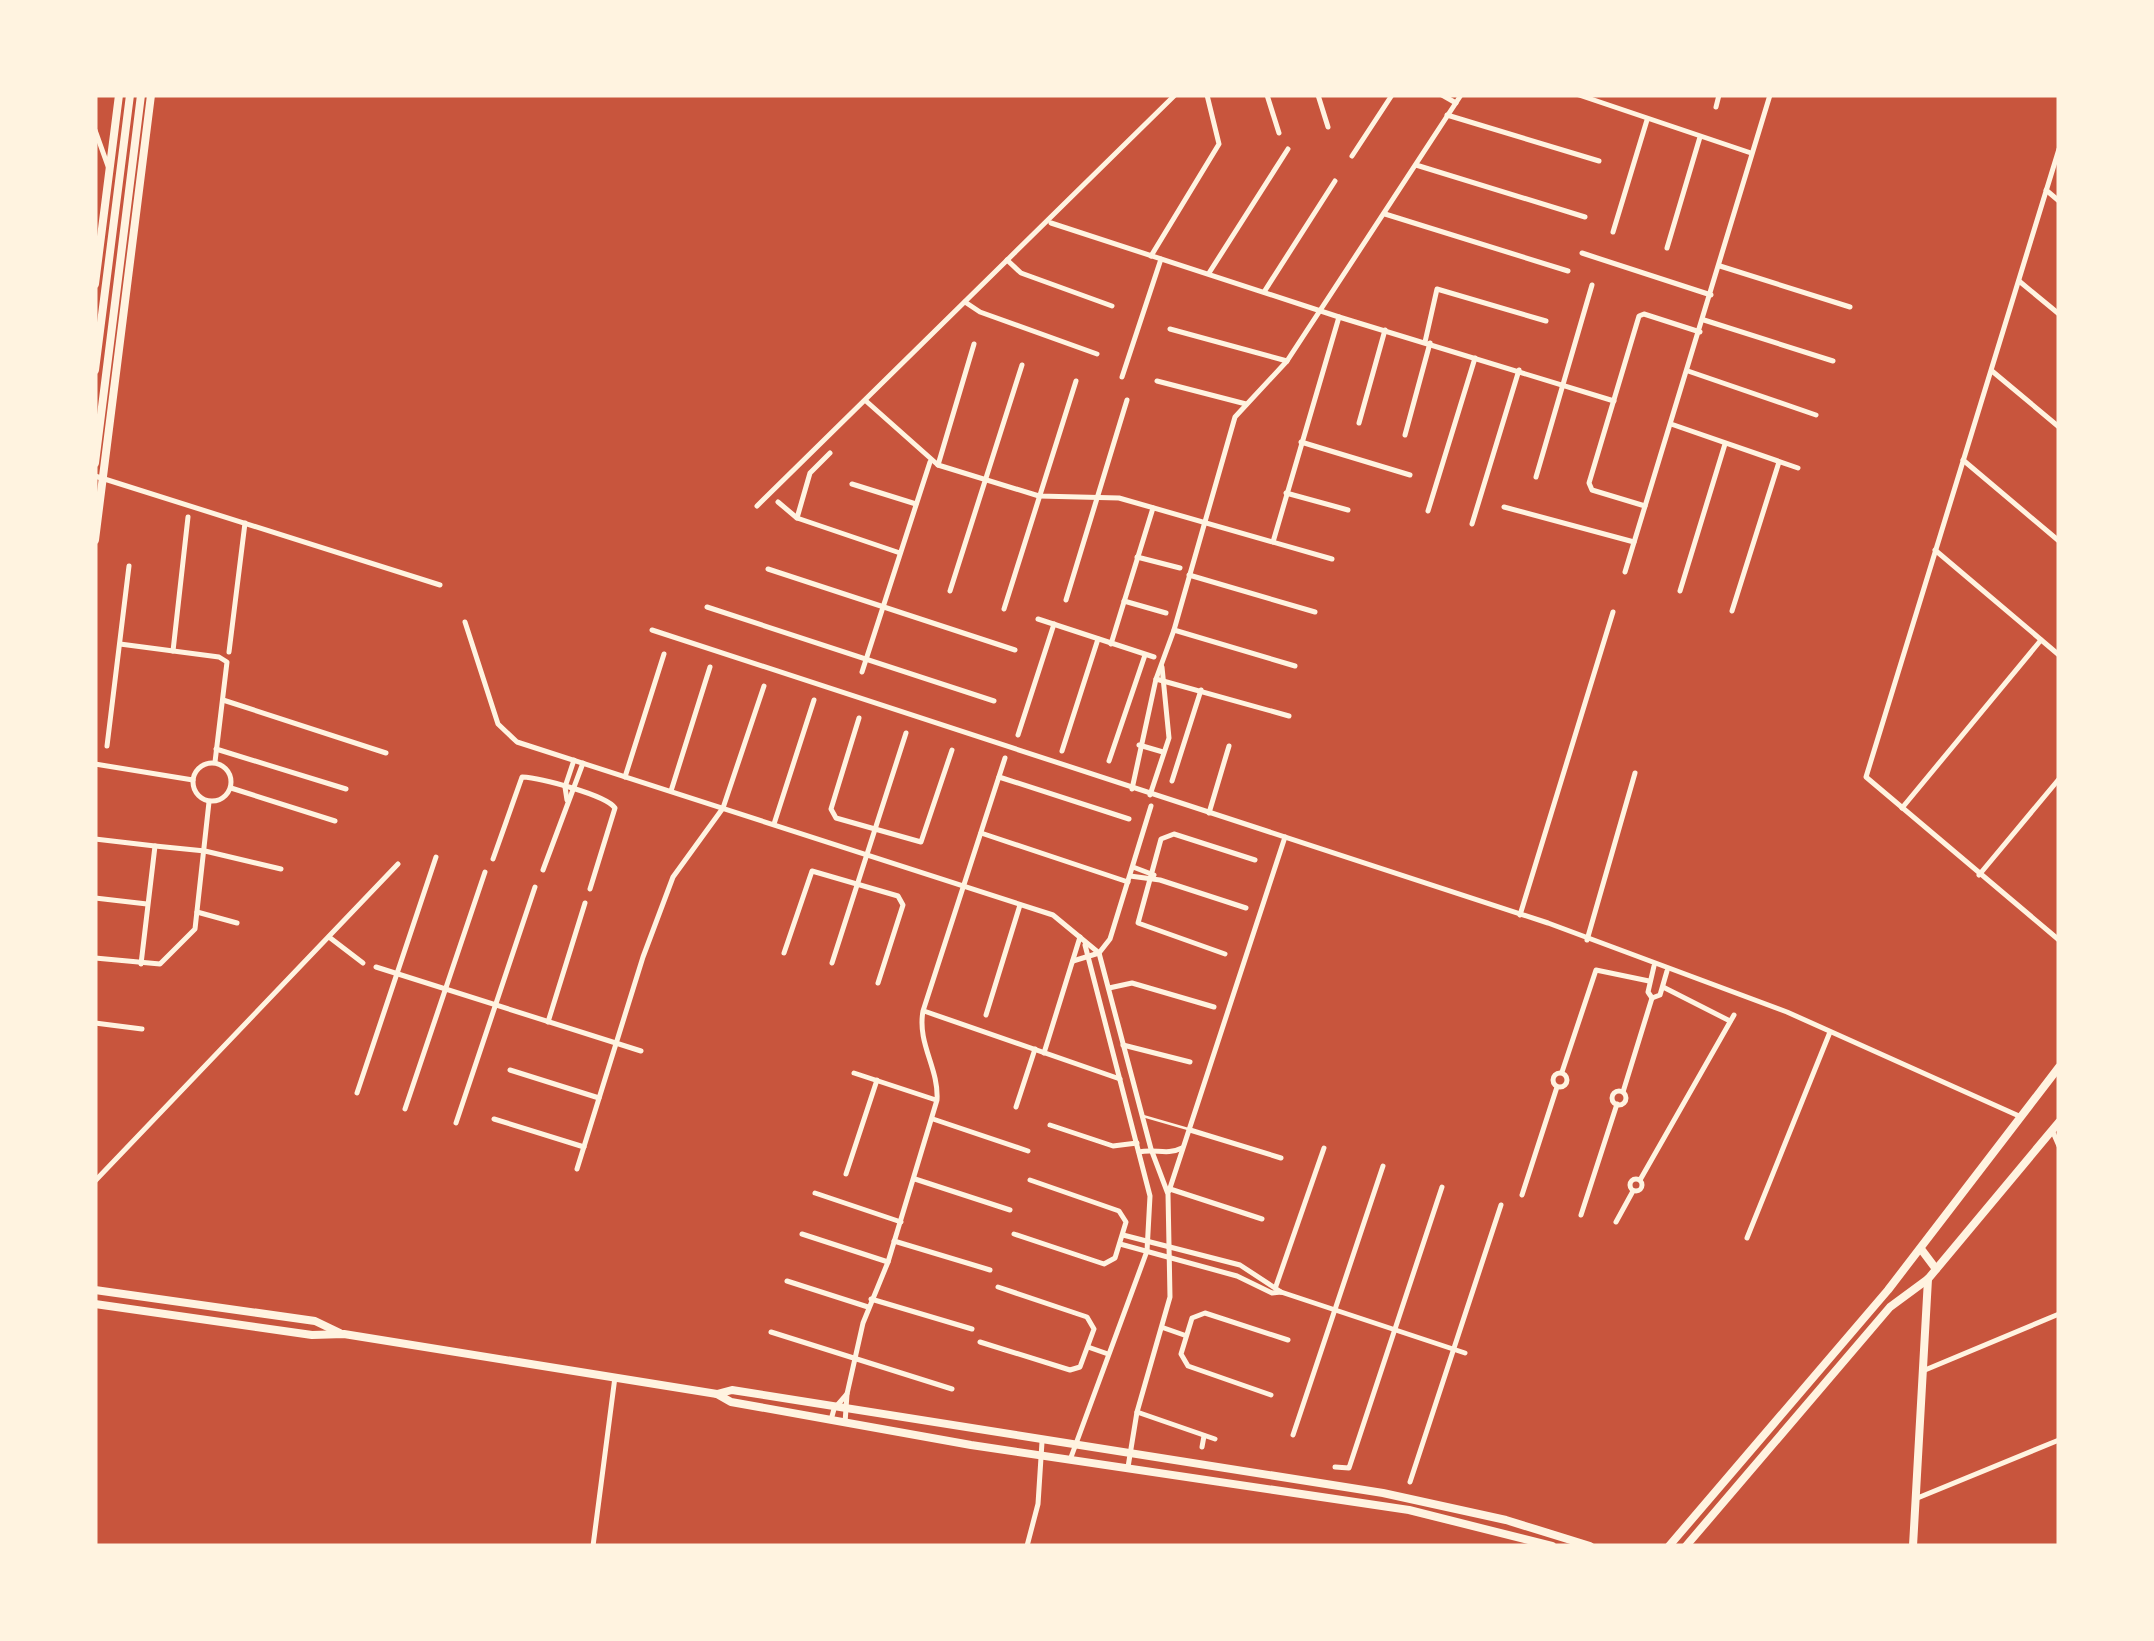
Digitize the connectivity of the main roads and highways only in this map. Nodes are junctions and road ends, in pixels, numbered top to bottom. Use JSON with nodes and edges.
{"nodes":[{"id":1,"x":119,"y":95,"type":"edge"},
{"id":2,"x":130,"y":95,"type":"edge"},
{"id":3,"x":141,"y":95,"type":"edge"},
{"id":4,"x":151,"y":95,"type":"edge"},
{"id":5,"x":95,"y":284,"type":"edge"},
{"id":6,"x":114,"y":345,"type":"junction"},
{"id":7,"x":95,"y":370,"type":"edge"},
{"id":8,"x":95,"y":463,"type":"edge"},
{"id":9,"x":98,"y":477,"type":"edge"},
{"id":10,"x":95,"y":540,"type":"edge"},
{"id":11,"x":2059,"y":1067,"type":"edge"},
{"id":12,"x":2056,"y":1126,"type":"edge"},
{"id":13,"x":1920,"y":1249,"type":"junction"},
{"id":14,"x":1910,"y":1263,"type":"junction"},
{"id":15,"x":1936,"y":1269,"type":"junction"},
{"id":16,"x":1928,"y":1279,"type":"junction"},
{"id":17,"x":95,"y":1290,"type":"edge"},
{"id":18,"x":95,"y":1304,"type":"edge"},
{"id":19,"x":344,"y":1334,"type":"junction"},
{"id":20,"x":717,"y":1394,"type":"junction"},
{"id":21,"x":1281,"y":1480,"type":"junction"},
{"id":22,"x":1280,"y":1491,"type":"junction"},
{"id":23,"x":1460,"y":1510,"type":"junction"},
{"id":24,"x":1491,"y":1517,"type":"junction"},
{"id":25,"x":1471,"y":1524,"type":"junction"},
{"id":26,"x":1552,"y":1546,"type":"edge"},
{"id":27,"x":1590,"y":1546,"type":"edge"},
{"id":28,"x":1669,"y":1546,"type":"edge"},
{"id":29,"x":1686,"y":1546,"type":"edge"},
{"id":30,"x":1913,"y":1546,"type":"edge"}],
"edges":[{"from":1,"to":5,"type":"main road"},
{"from":2,"to":7,"type":"main road"},
{"from":3,"to":6,"type":"main road"},
{"from":4,"to":6,"type":"main road"},
{"from":6,"to":8,"type":"main road"},
{"from":6,"to":9,"type":"main road"},
{"from":9,"to":10,"type":"main road"},
{"from":11,"to":13,"type":"main road"},
{"from":12,"to":15,"type":"main road"},
{"from":13,"to":14,"type":"main road"},
{"from":13,"to":15,"type":"main road"},
{"from":14,"to":16,"type":"main road"},
{"from":14,"to":28,"type":"main road"},
{"from":15,"to":16,"type":"main road"},
{"from":16,"to":29,"type":"main road"},
{"from":16,"to":30,"type":"main road"},
{"from":17,"to":19,"type":"main road"},
{"from":18,"to":19,"type":"main road"},
{"from":19,"to":20,"type":"main road"},
{"from":20,"to":21,"type":"main road"},
{"from":20,"to":22,"type":"main road"},
{"from":21,"to":22,"type":"main road"},
{"from":21,"to":23,"type":"main road"},
{"from":22,"to":25,"type":"main road"},
{"from":23,"to":24,"type":"main road"},
{"from":23,"to":25,"type":"main road"},
{"from":24,"to":25,"type":"main road"},
{"from":24,"to":27,"type":"main road"},
{"from":25,"to":26,"type":"main road"}]}
